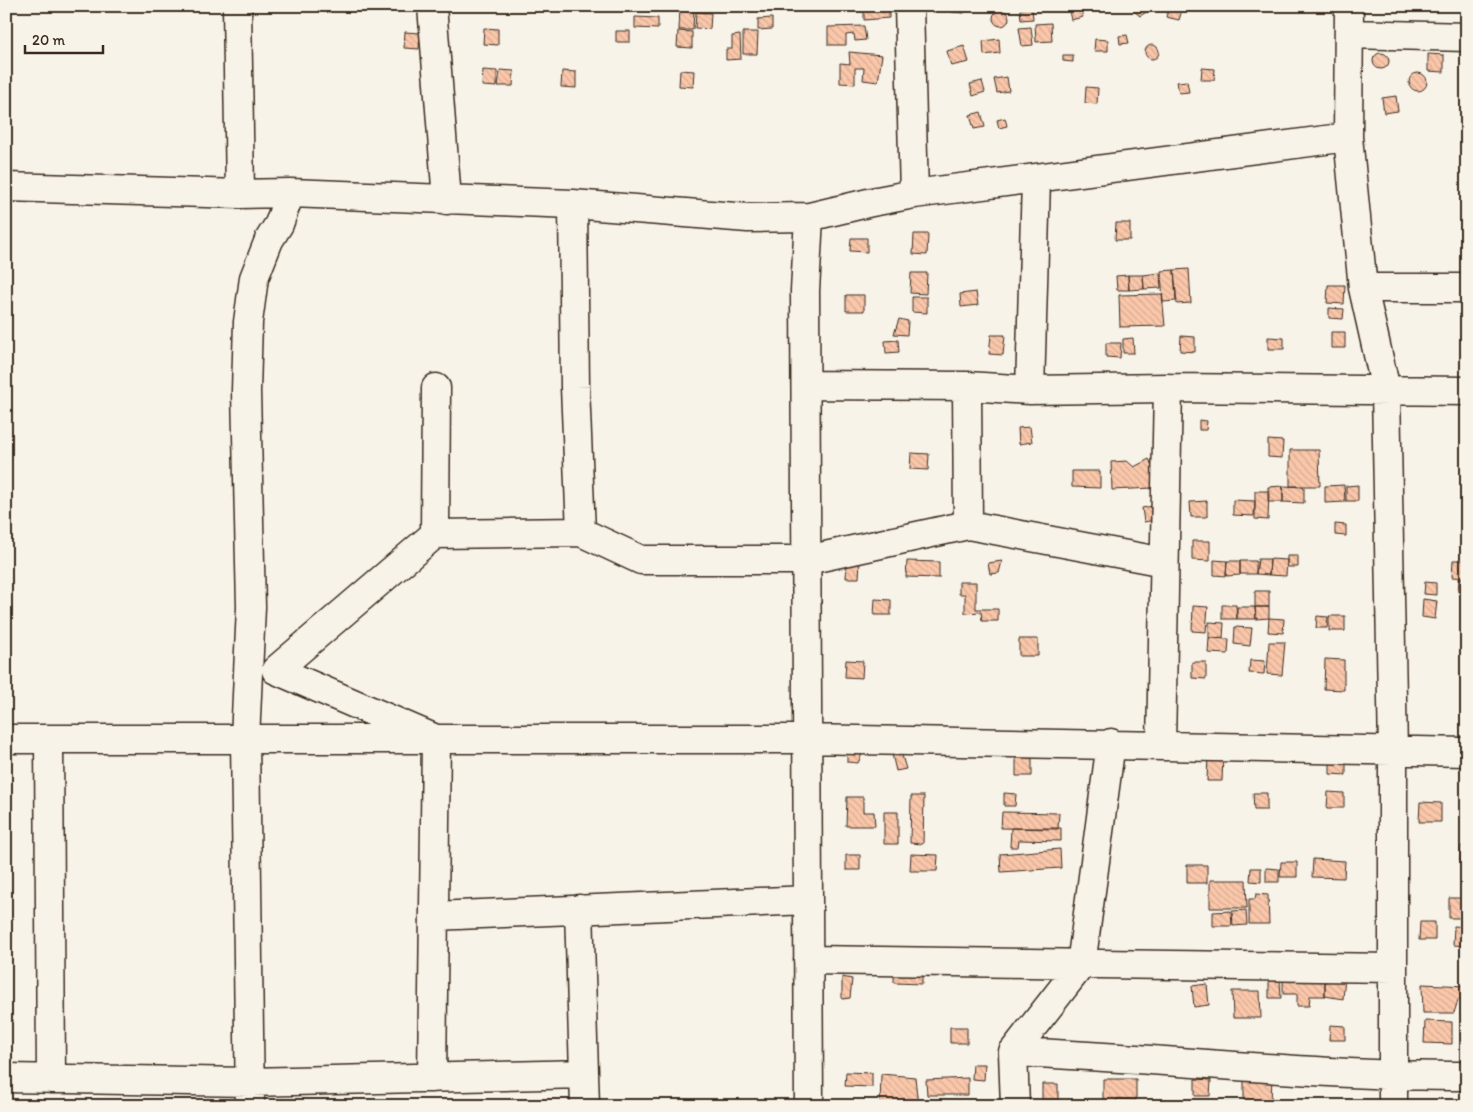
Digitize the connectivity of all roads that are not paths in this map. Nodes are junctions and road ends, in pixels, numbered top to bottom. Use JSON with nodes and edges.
{"nodes":[{"id":1,"x":237,"y":6,"type":"edge"},
{"id":2,"x":432,"y":6,"type":"edge"},
{"id":3,"x":909,"y":6,"type":"edge"},
{"id":4,"x":1349,"y":6,"type":"edge"},
{"id":5,"x":1349,"y":34,"type":"junction"},
{"id":6,"x":1467,"y":37,"type":"edge"},
{"id":7,"x":1348,"y":137,"type":"junction"},
{"id":8,"x":1036,"y":180,"type":"junction"},
{"id":9,"x":6,"y":187,"type":"edge"},
{"id":10,"x":290,"y":193,"type":"junction"},
{"id":11,"x":240,"y":194,"type":"junction"},
{"id":12,"x":914,"y":194,"type":"junction"},
{"id":13,"x":448,"y":200,"type":"junction"},
{"id":14,"x":573,"y":204,"type":"junction"},
{"id":15,"x":809,"y":217,"type":"junction"},
{"id":16,"x":1363,"y":288,"type":"junction"},
{"id":17,"x":1467,"y":288,"type":"edge"},
{"id":18,"x":806,"y":385,"type":"junction"},
{"id":19,"x":967,"y":386,"type":"junction"},
{"id":20,"x":436,"y":388,"type":"dead end"},
{"id":21,"x":1168,"y":388,"type":"junction"},
{"id":22,"x":1030,"y":390,"type":"junction"},
{"id":23,"x":1386,"y":390,"type":"junction"},
{"id":24,"x":1467,"y":391,"type":"edge"},
{"id":25,"x":968,"y":525,"type":"junction"},
{"id":26,"x":581,"y":532,"type":"junction"},
{"id":27,"x":435,"y":534,"type":"junction"},
{"id":28,"x":807,"y":560,"type":"junction"},
{"id":29,"x":1164,"y":562,"type":"junction"},
{"id":30,"x":251,"y":607,"type":"junction"},
{"id":31,"x":276,"y":670,"type":"junction"},
{"id":32,"x":6,"y":739,"type":"edge"},
{"id":33,"x":49,"y":739,"type":"junction"},
{"id":34,"x":245,"y":739,"type":"junction"},
{"id":35,"x":436,"y":739,"type":"junction"},
{"id":36,"x":808,"y":739,"type":"junction"},
{"id":37,"x":1111,"y":743,"type":"junction"},
{"id":38,"x":1162,"y":745,"type":"junction"},
{"id":39,"x":1393,"y":751,"type":"junction"},
{"id":40,"x":1467,"y":752,"type":"edge"},
{"id":41,"x":808,"y":900,"type":"junction"},
{"id":42,"x":580,"y":910,"type":"junction"},
{"id":43,"x":434,"y":916,"type":"junction"},
{"id":44,"x":808,"y":960,"type":"junction"},
{"id":45,"x":1081,"y":965,"type":"junction"},
{"id":46,"x":1393,"y":968,"type":"junction"},
{"id":47,"x":1013,"y":1052,"type":"junction"},
{"id":48,"x":584,"y":1074,"type":"junction"},
{"id":49,"x":1392,"y":1076,"type":"junction"},
{"id":50,"x":1467,"y":1076,"type":"edge"},
{"id":51,"x":6,"y":1078,"type":"edge"},
{"id":52,"x":432,"y":1078,"type":"junction"},
{"id":53,"x":51,"y":1079,"type":"junction"},
{"id":54,"x":250,"y":1094,"type":"edge"},
{"id":55,"x":585,"y":1106,"type":"edge"},
{"id":56,"x":809,"y":1106,"type":"edge"},
{"id":57,"x":1015,"y":1106,"type":"edge"},
{"id":58,"x":1393,"y":1106,"type":"edge"}],
"edges":[{"from":1,"to":11,"type":"street"},
{"from":2,"to":13,"type":"street"},
{"from":3,"to":12,"type":"street"},
{"from":4,"to":5,"type":"street"},
{"from":5,"to":6,"type":"street"},
{"from":5,"to":7,"type":"street"},
{"from":7,"to":8,"type":"street"},
{"from":7,"to":16,"type":"street"},
{"from":8,"to":12,"type":"street"},
{"from":8,"to":22,"type":"street"},
{"from":9,"to":11,"type":"street"},
{"from":10,"to":11,"type":"street"},
{"from":10,"to":13,"type":"street"},
{"from":10,"to":30,"type":"street"},
{"from":12,"to":15,"type":"street"},
{"from":13,"to":14,"type":"street"},
{"from":14,"to":15,"type":"street"},
{"from":14,"to":26,"type":"street"},
{"from":15,"to":18,"type":"street"},
{"from":16,"to":17,"type":"street"},
{"from":16,"to":23,"type":"street"},
{"from":18,"to":19,"type":"street"},
{"from":18,"to":28,"type":"street"},
{"from":19,"to":22,"type":"street"},
{"from":19,"to":25,"type":"street"},
{"from":20,"to":27,"type":"street"},
{"from":21,"to":22,"type":"street"},
{"from":21,"to":23,"type":"street"},
{"from":21,"to":29,"type":"street"},
{"from":23,"to":24,"type":"street"},
{"from":23,"to":39,"type":"street"},
{"from":25,"to":28,"type":"street"},
{"from":25,"to":29,"type":"street"},
{"from":26,"to":27,"type":"street"},
{"from":26,"to":28,"type":"street"},
{"from":27,"to":31,"type":"street"},
{"from":28,"to":36,"type":"street"},
{"from":29,"to":38,"type":"street"},
{"from":30,"to":31,"type":"street"},
{"from":30,"to":34,"type":"street"},
{"from":31,"to":35,"type":"street"},
{"from":32,"to":33,"type":"street"},
{"from":33,"to":34,"type":"street"},
{"from":33,"to":53,"type":"street"},
{"from":34,"to":35,"type":"street"},
{"from":34,"to":54,"type":"street"},
{"from":35,"to":36,"type":"street"},
{"from":35,"to":43,"type":"street"},
{"from":36,"to":37,"type":"street"},
{"from":36,"to":41,"type":"street"},
{"from":37,"to":38,"type":"street"},
{"from":37,"to":45,"type":"street"},
{"from":38,"to":39,"type":"street"},
{"from":39,"to":40,"type":"street"},
{"from":39,"to":46,"type":"street"},
{"from":41,"to":42,"type":"street"},
{"from":41,"to":44,"type":"street"},
{"from":42,"to":43,"type":"street"},
{"from":42,"to":48,"type":"street"},
{"from":43,"to":52,"type":"street"},
{"from":44,"to":45,"type":"street"},
{"from":44,"to":56,"type":"street"},
{"from":45,"to":46,"type":"street"},
{"from":45,"to":47,"type":"street"},
{"from":46,"to":49,"type":"street"},
{"from":47,"to":49,"type":"street"},
{"from":47,"to":57,"type":"street"},
{"from":48,"to":52,"type":"street"},
{"from":48,"to":55,"type":"street"},
{"from":49,"to":50,"type":"street"},
{"from":49,"to":58,"type":"street"},
{"from":51,"to":53,"type":"street"},
{"from":52,"to":54,"type":"street"},
{"from":53,"to":54,"type":"street"}]}
